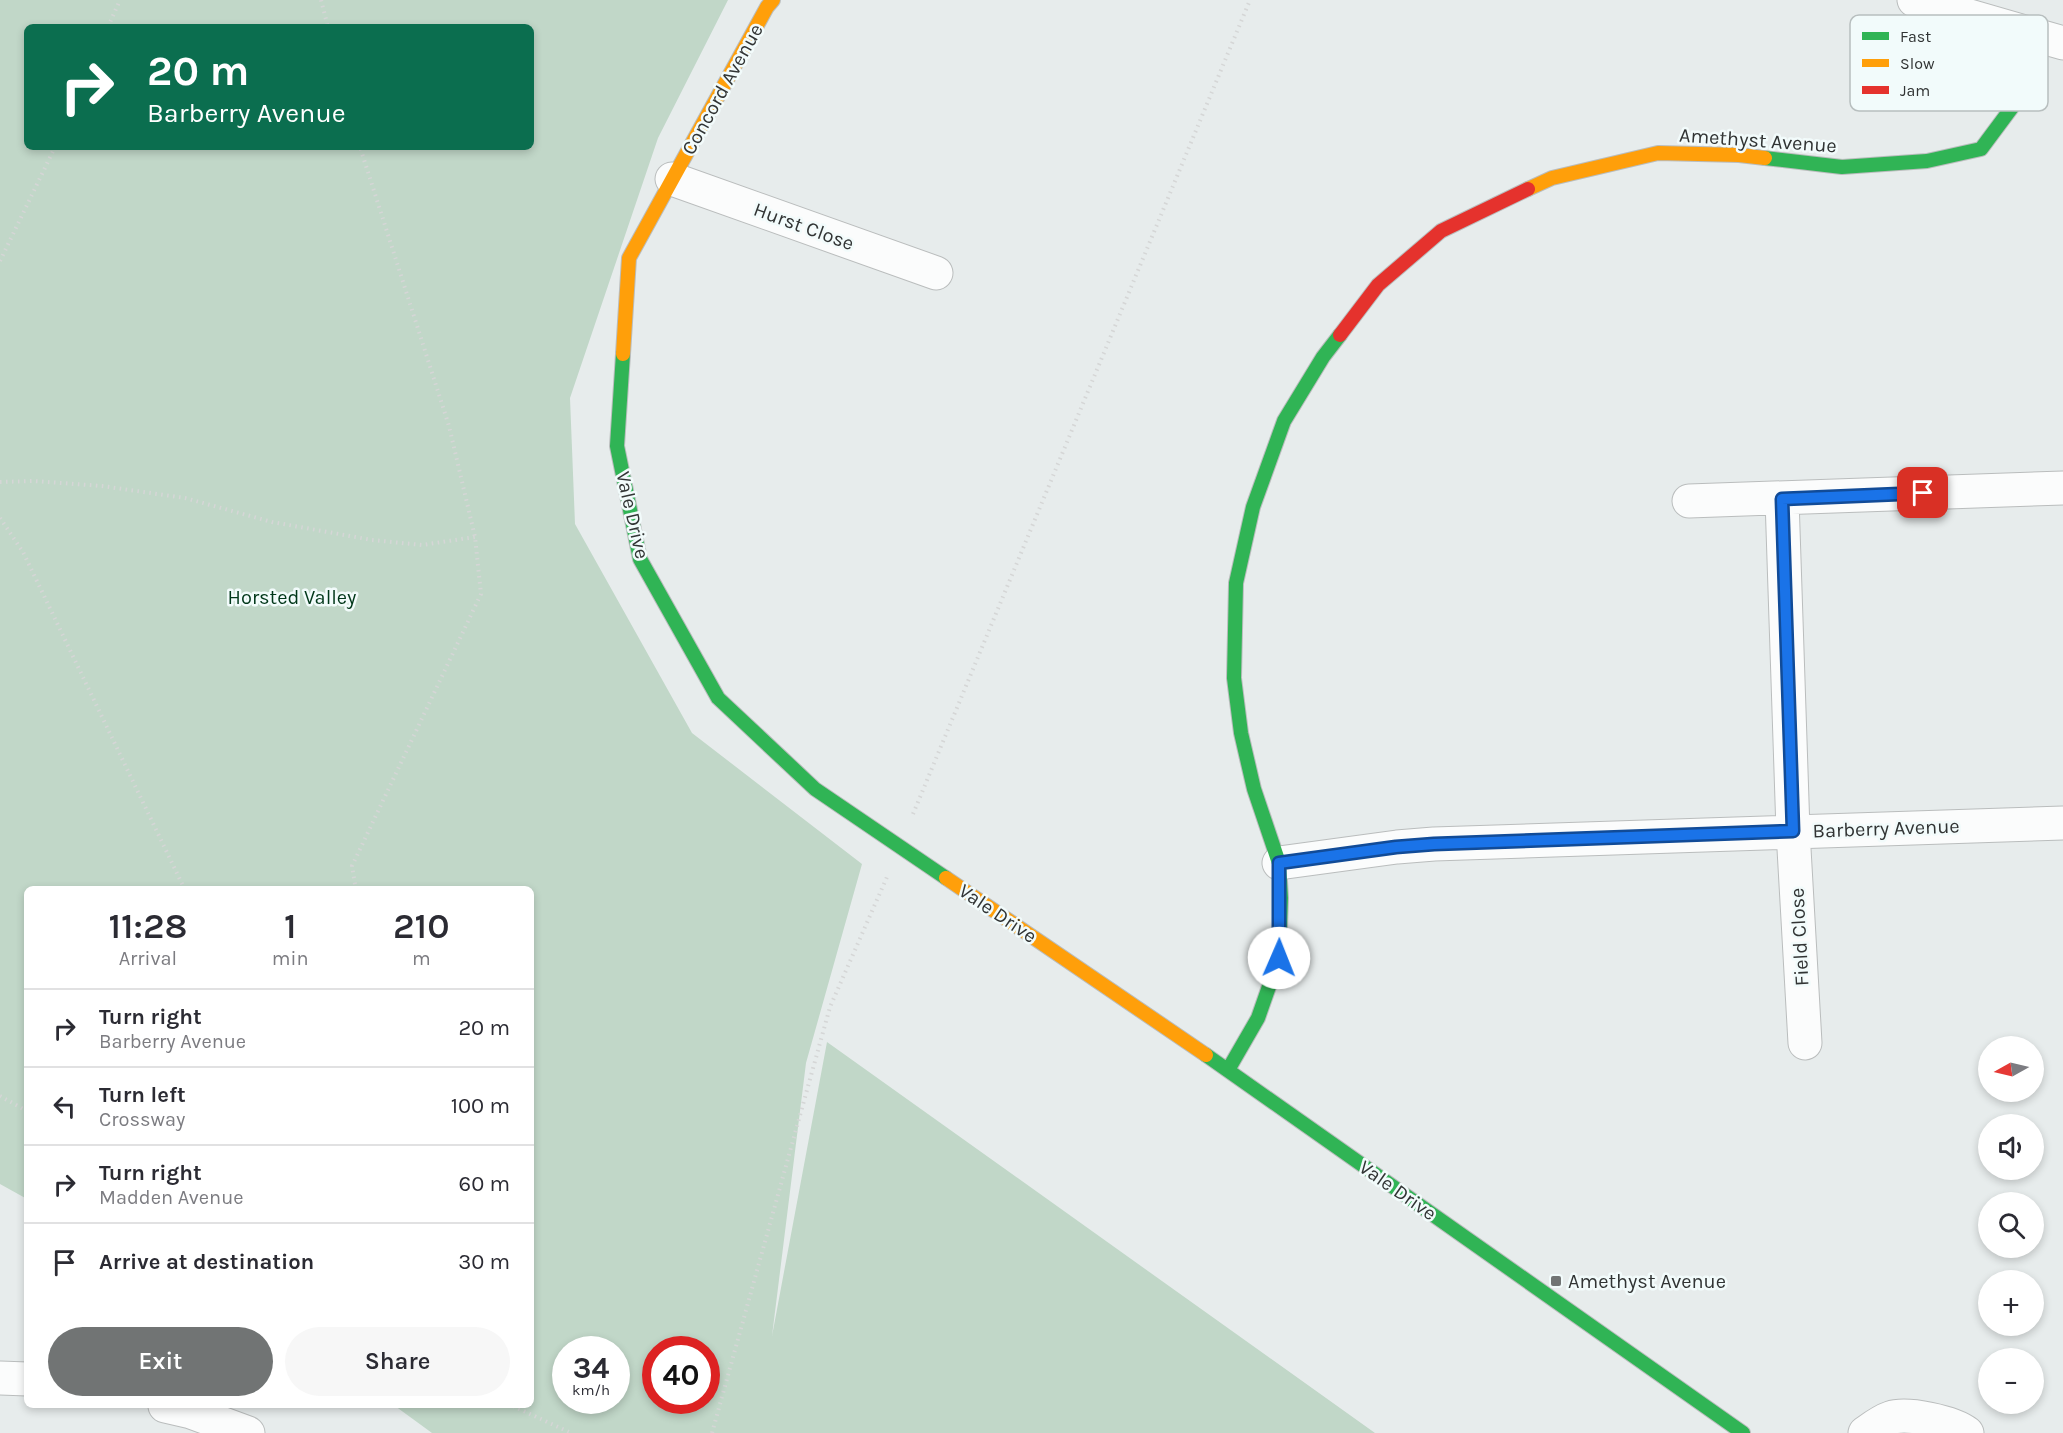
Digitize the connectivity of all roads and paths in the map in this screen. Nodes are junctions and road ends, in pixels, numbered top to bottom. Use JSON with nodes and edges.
{"nodes":[{"id":1,"x":120,"y":0,"type":"edge"},
{"id":2,"x":321,"y":0,"type":"edge"},
{"id":3,"x":773,"y":0,"type":"edge"},
{"id":4,"x":1250,"y":0,"type":"edge"},
{"id":5,"x":1914,"y":0,"type":"edge"},
{"id":6,"x":1965,"y":15,"type":"edge"},
{"id":7,"x":109,"y":24,"type":"edge"},
{"id":8,"x":327,"y":24,"type":"edge"},
{"id":9,"x":2048,"y":39,"type":"edge"},
{"id":10,"x":2063,"y":43,"type":"edge"},
{"id":11,"x":2009,"y":111,"type":"edge"},
{"id":12,"x":54,"y":150,"type":"edge"},
{"id":13,"x":361,"y":150,"type":"edge"},
{"id":14,"x":672,"y":179,"type":"junction"},
{"id":15,"x":0,"y":261,"type":"edge"},
{"id":16,"x":936,"y":273,"type":"dead end"},
{"id":17,"x":0,"y":482,"type":"edge"},
{"id":18,"x":2063,"y":488,"type":"edge"},
{"id":19,"x":1782,"y":499,"type":"junction"},
{"id":20,"x":1689,"y":501,"type":"dead end"},
{"id":21,"x":0,"y":518,"type":"edge"},
{"id":22,"x":475,"y":537,"type":"junction"},
{"id":23,"x":2063,"y":823,"type":"edge"},
{"id":24,"x":1793,"y":831,"type":"junction"},
{"id":25,"x":900,"y":846,"type":"junction"},
{"id":26,"x":1279,"y":863,"type":"junction"},
{"id":27,"x":183,"y":886,"type":"edge"},
{"id":28,"x":355,"y":886,"type":"edge"},
{"id":29,"x":1805,"y":1043,"type":"dead end"},
{"id":30,"x":1228,"y":1070,"type":"junction"},
{"id":31,"x":0,"y":1095,"type":"edge"},
{"id":32,"x":24,"y":1109,"type":"edge"},
{"id":33,"x":0,"y":1378,"type":"edge"},
{"id":34,"x":24,"y":1379,"type":"edge"},
{"id":35,"x":174,"y":1408,"type":"edge"},
{"id":36,"x":517,"y":1408,"type":"edge"},
{"id":37,"x":248,"y":1433,"type":"edge"},
{"id":38,"x":571,"y":1433,"type":"edge"},
{"id":39,"x":712,"y":1433,"type":"edge"},
{"id":40,"x":1743,"y":1433,"type":"edge"},
{"id":41,"x":1865,"y":1433,"type":"edge"},
{"id":42,"x":1967,"y":1433,"type":"edge"}],
"edges":[{"from":1,"to":7,"type":"path"},
{"from":2,"to":8,"type":"path"},
{"from":3,"to":14,"type":"street","name":"Concord Avenue"},
{"from":4,"to":25,"type":"path"},
{"from":5,"to":6,"type":"street"},
{"from":9,"to":10,"type":"street"},
{"from":11,"to":26,"type":"street","name":"Amethyst Avenue"},
{"from":12,"to":15,"type":"path"},
{"from":13,"to":22,"type":"path"},
{"from":14,"to":16,"type":"street","name":"Hurst Close"},
{"from":14,"to":25,"type":"street","name":"Vale Drive"},
{"from":17,"to":22,"type":"path"},
{"from":18,"to":19,"type":"street"},
{"from":19,"to":20,"type":"street"},
{"from":19,"to":24,"type":"street","name":"Field Close"},
{"from":21,"to":27,"type":"path"},
{"from":22,"to":28,"type":"path"},
{"from":23,"to":24,"type":"street","name":"Barberry Avenue"},
{"from":24,"to":26,"type":"street","name":"Barberry Avenue"},
{"from":24,"to":29,"type":"street","name":"Field Close"},
{"from":25,"to":30,"type":"street","name":"Vale Drive"},
{"from":25,"to":39,"type":"path"},
{"from":26,"to":30,"type":"street","name":"Amethyst Avenue"},
{"from":30,"to":40,"type":"street","name":"Vale Drive"},
{"from":31,"to":32,"type":"path"},
{"from":33,"to":34,"type":"street"},
{"from":35,"to":37,"type":"street"},
{"from":36,"to":38,"type":"path"},
{"from":41,"to":42,"type":"street"}]}
